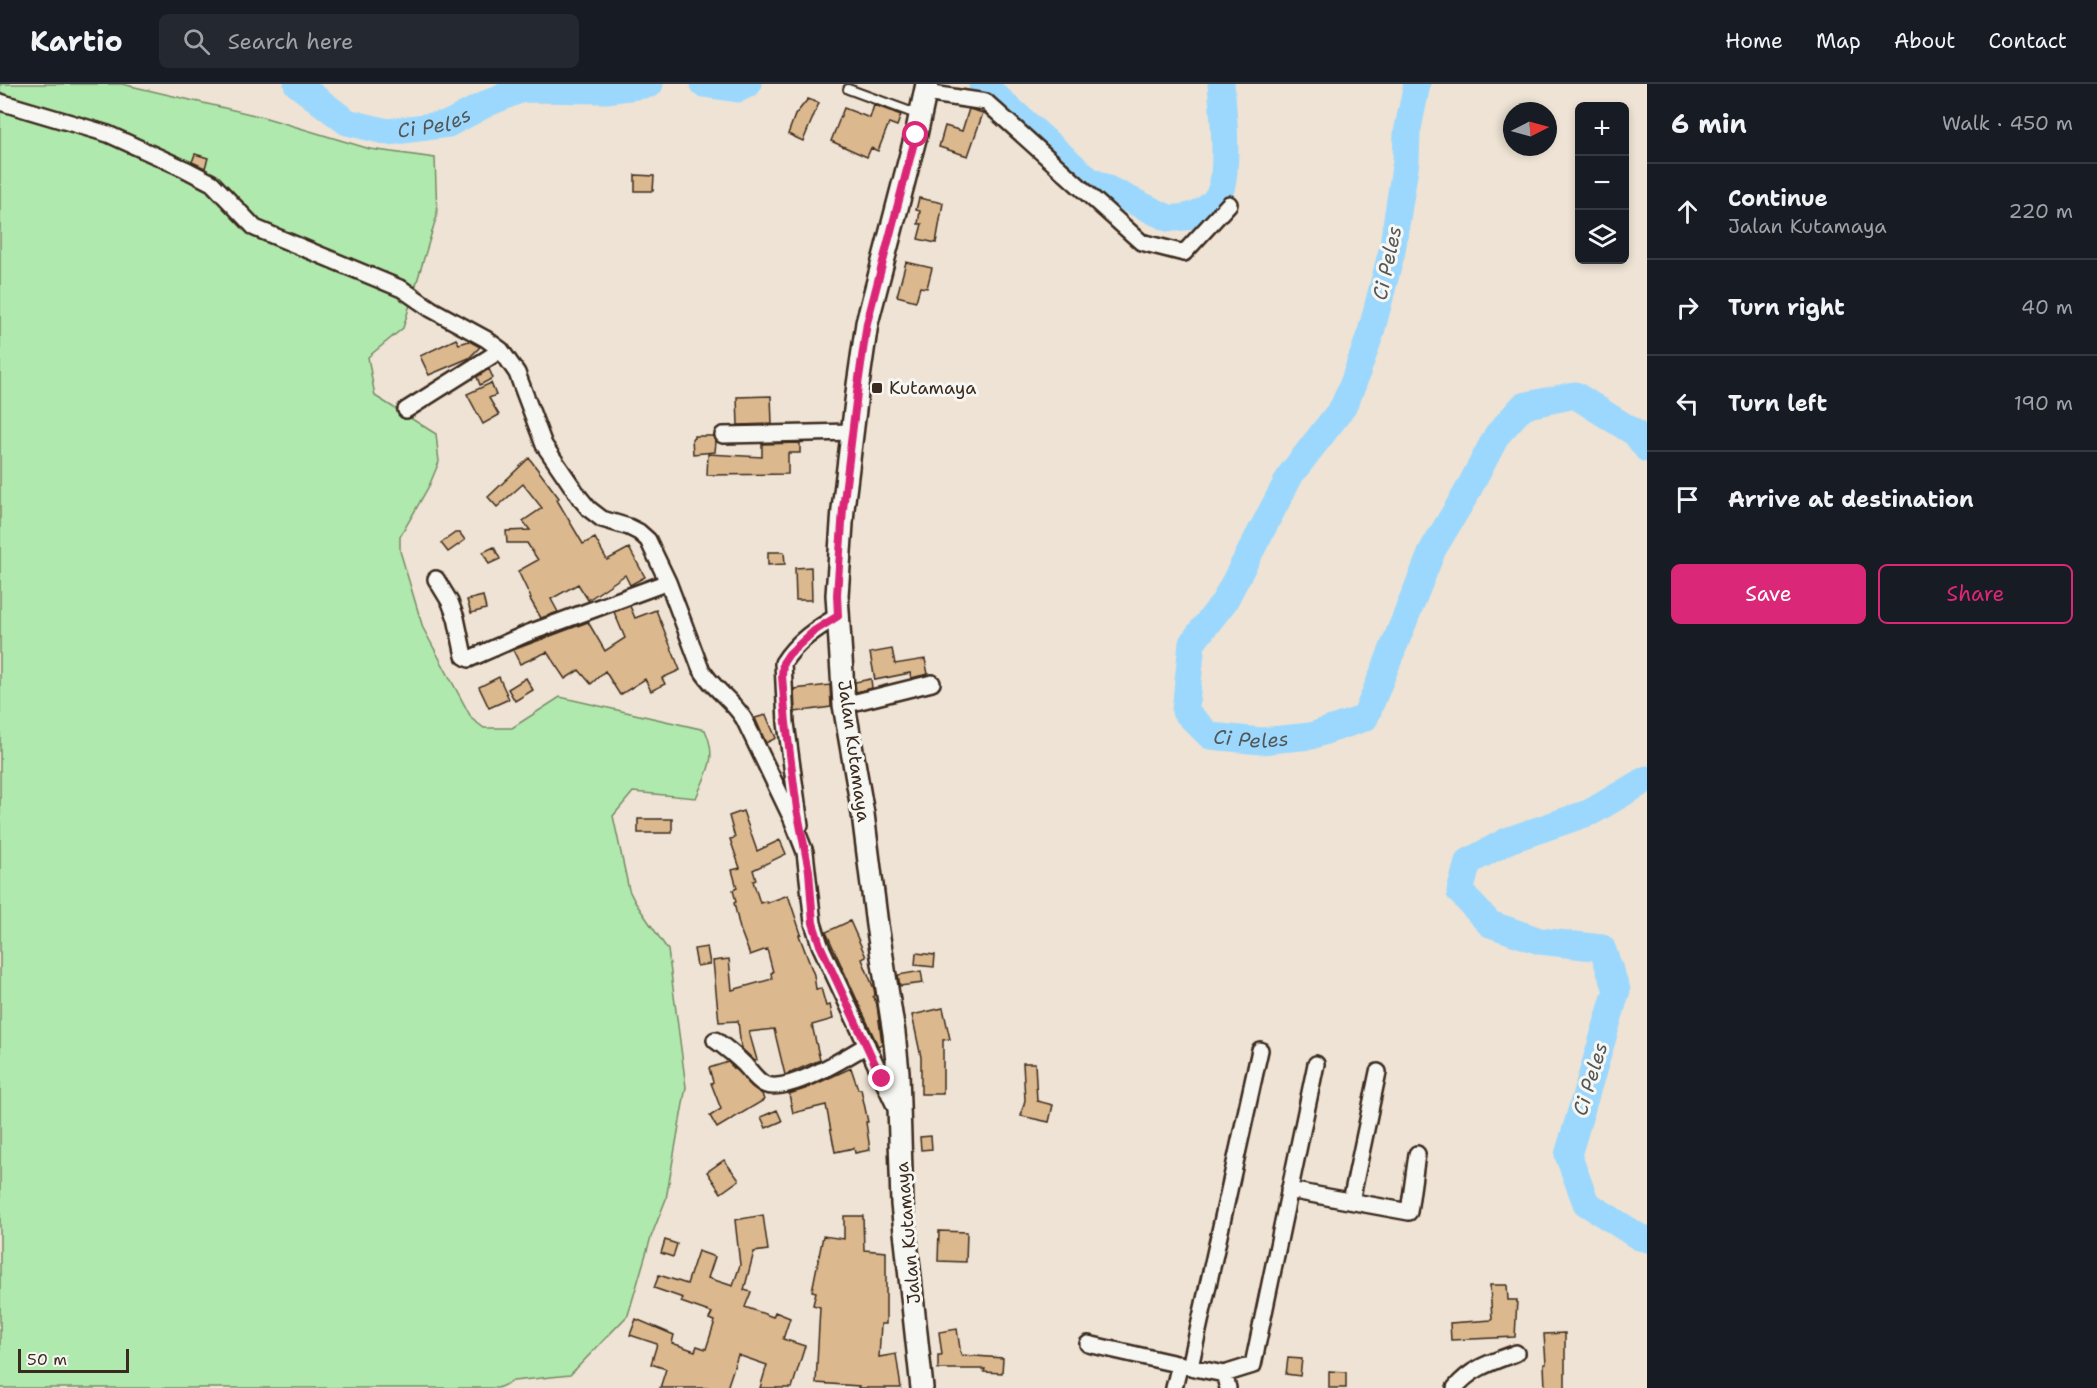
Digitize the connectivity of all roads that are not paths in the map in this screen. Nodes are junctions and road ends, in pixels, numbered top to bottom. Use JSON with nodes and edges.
{"nodes":[{"id":1,"x":926,"y":88,"type":"edge"},
{"id":2,"x":848,"y":89,"type":"dead end"},
{"id":3,"x":0,"y":102,"type":"edge"},
{"id":4,"x":920,"y":116,"type":"junction"},
{"id":5,"x":1229,"y":204,"type":"dead end"},
{"id":6,"x":501,"y":350,"type":"junction"},
{"id":7,"x":406,"y":410,"type":"dead end"},
{"id":8,"x":852,"y":432,"type":"junction"},
{"id":9,"x":723,"y":435,"type":"dead end"},
{"id":10,"x":436,"y":579,"type":"dead end"},
{"id":11,"x":668,"y":582,"type":"junction"},
{"id":12,"x":838,"y":616,"type":"junction"},
{"id":13,"x":932,"y":683,"type":"dead end"},
{"id":14,"x":844,"y":705,"type":"junction"},
{"id":15,"x":805,"y":852,"type":"junction"},
{"id":16,"x":715,"y":1040,"type":"dead end"},
{"id":17,"x":867,"y":1045,"type":"junction"},
{"id":18,"x":1260,"y":1050,"type":"dead end"},
{"id":19,"x":1316,"y":1064,"type":"dead end"},
{"id":20,"x":1378,"y":1072,"type":"dead end"},
{"id":21,"x":900,"y":1116,"type":"junction"},
{"id":22,"x":1417,"y":1154,"type":"dead end"},
{"id":23,"x":1290,"y":1190,"type":"junction"},
{"id":24,"x":1351,"y":1201,"type":"junction"},
{"id":25,"x":1088,"y":1344,"type":"dead end"},
{"id":26,"x":1516,"y":1353,"type":"dead end"},
{"id":27,"x":1185,"y":1366,"type":"junction"},
{"id":28,"x":1226,"y":1381,"type":"edge"},
{"id":29,"x":922,"y":1388,"type":"edge"},
{"id":30,"x":1174,"y":1388,"type":"edge"},
{"id":31,"x":1455,"y":1388,"type":"edge"}],
"edges":[{"from":1,"to":4,"type":"main road","name":"Jalan Kutamaya"},
{"from":1,"to":5,"type":"street"},
{"from":2,"to":4,"type":"lane"},
{"from":3,"to":6,"type":"street"},
{"from":4,"to":8,"type":"main road","name":"Jalan Kutamaya"},
{"from":6,"to":7,"type":"street"},
{"from":6,"to":11,"type":"street"},
{"from":8,"to":9,"type":"street"},
{"from":8,"to":12,"type":"main road","name":"Jalan Kutamaya"},
{"from":10,"to":11,"type":"street"},
{"from":11,"to":15,"type":"street"},
{"from":12,"to":14,"type":"main road","name":"Jalan Kutamaya"},
{"from":12,"to":15,"type":"street"},
{"from":13,"to":14,"type":"street"},
{"from":14,"to":21,"type":"main road","name":"Jalan Kutamaya"},
{"from":15,"to":17,"type":"street"},
{"from":16,"to":17,"type":"street"},
{"from":17,"to":21,"type":"street"},
{"from":18,"to":27,"type":"street"},
{"from":19,"to":23,"type":"street"},
{"from":20,"to":24,"type":"street"},
{"from":21,"to":29,"type":"main road","name":"Jalan Kutamaya"},
{"from":22,"to":24,"type":"street"},
{"from":23,"to":24,"type":"street"},
{"from":23,"to":28,"type":"street"},
{"from":25,"to":27,"type":"street"},
{"from":26,"to":31,"type":"street"},
{"from":27,"to":28,"type":"street"},
{"from":27,"to":30,"type":"street"}]}
